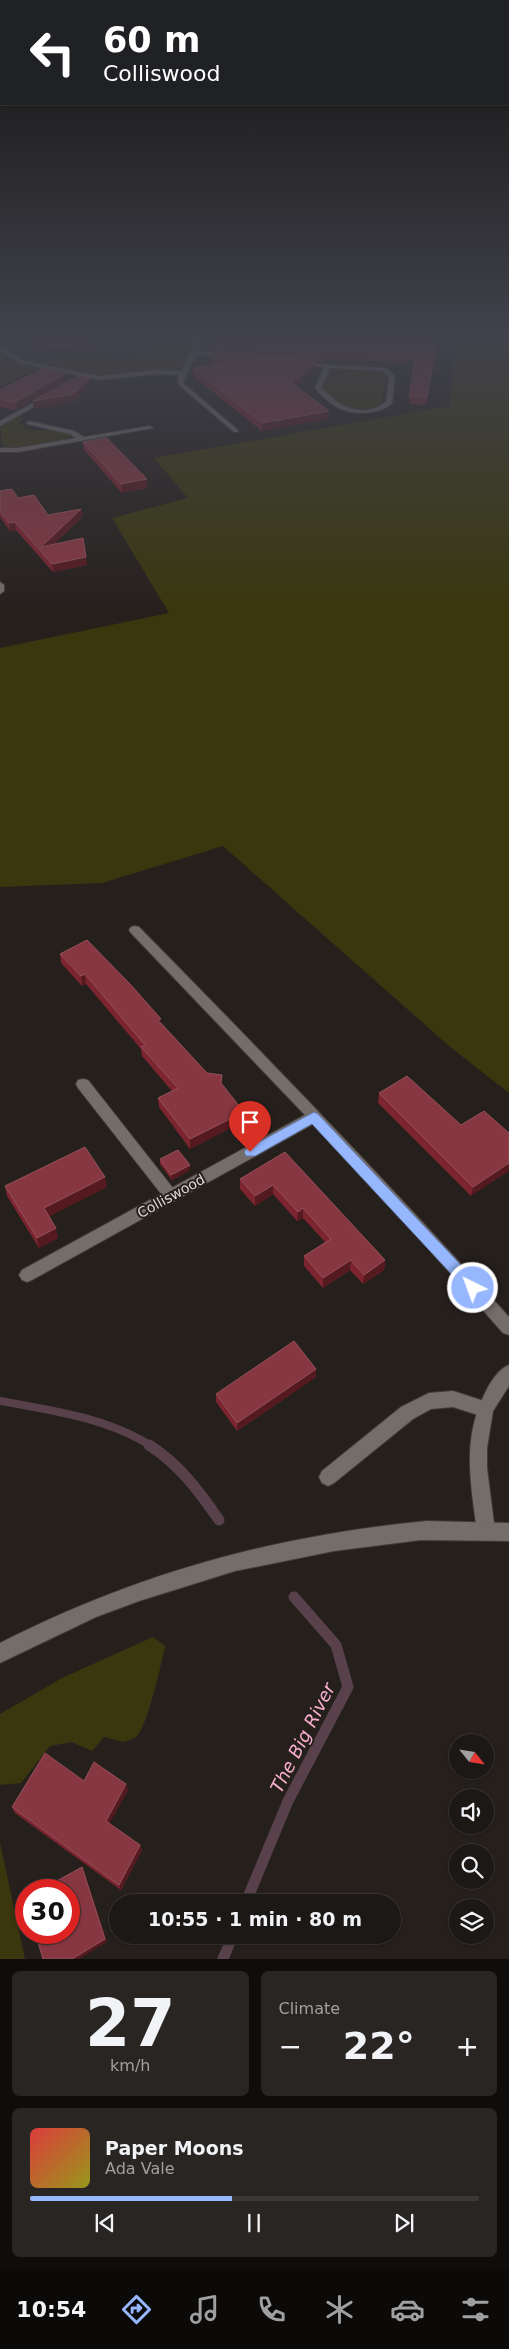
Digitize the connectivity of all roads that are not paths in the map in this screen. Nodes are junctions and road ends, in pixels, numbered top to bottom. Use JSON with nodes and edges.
{"nodes":[{"id":1,"x":64,"y":430,"type":"edge"},
{"id":2,"x":135,"y":430,"type":"edge"},
{"id":3,"x":82,"y":439,"type":"junction"},
{"id":4,"x":0,"y":450,"type":"edge"},
{"id":5,"x":0,"y":585,"type":"edge"},
{"id":6,"x":0,"y":591,"type":"edge"},
{"id":7,"x":135,"y":930,"type":"dead end"},
{"id":8,"x":83,"y":1084,"type":"dead end"},
{"id":9,"x":314,"y":1117,"type":"junction"},
{"id":10,"x":171,"y":1196,"type":"junction"},
{"id":11,"x":27,"y":1275,"type":"dead end"},
{"id":12,"x":509,"y":1328,"type":"edge"},
{"id":13,"x":509,"y":1373,"type":"edge"},
{"id":14,"x":484,"y":1409,"type":"junction"},
{"id":15,"x":328,"y":1477,"type":"dead end"},
{"id":16,"x":486,"y":1531,"type":"junction"},
{"id":17,"x":509,"y":1532,"type":"edge"},
{"id":18,"x":0,"y":1653,"type":"edge"}],
"edges":[{"from":1,"to":3,"type":"street"},
{"from":2,"to":3,"type":"street"},
{"from":3,"to":4,"type":"street"},
{"from":5,"to":6,"type":"street"},
{"from":7,"to":9,"type":"street"},
{"from":8,"to":10,"type":"street"},
{"from":9,"to":10,"type":"street","name":"Colliswood"},
{"from":9,"to":12,"type":"street"},
{"from":10,"to":11,"type":"street","name":"Colliswood"},
{"from":13,"to":14,"type":"street"},
{"from":14,"to":15,"type":"street"},
{"from":14,"to":16,"type":"street"},
{"from":16,"to":17,"type":"street"},
{"from":16,"to":18,"type":"street"}]}
